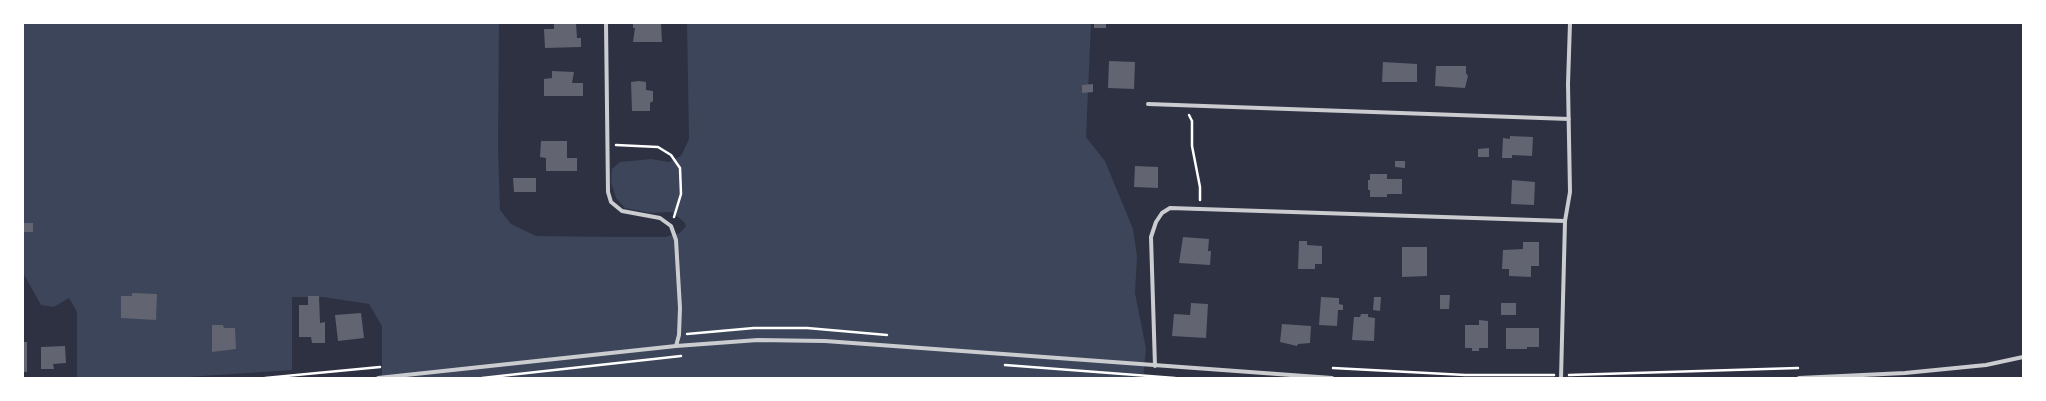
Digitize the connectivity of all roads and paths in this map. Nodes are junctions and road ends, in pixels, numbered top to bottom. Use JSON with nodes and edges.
{"nodes":[{"id":1,"x":606,"y":23,"type":"edge"},
{"id":2,"x":1570,"y":23,"type":"edge"},
{"id":3,"x":1148,"y":104,"type":"dead end"},
{"id":4,"x":1182,"y":104,"type":"junction"},
{"id":5,"x":1569,"y":119,"type":"junction"},
{"id":6,"x":608,"y":145,"type":"junction"},
{"id":7,"x":1198,"y":209,"type":"junction"},
{"id":8,"x":1565,"y":222,"type":"junction"},
{"id":9,"x":671,"y":226,"type":"junction"},
{"id":10,"x":676,"y":346,"type":"junction"},
{"id":11,"x":688,"y":355,"type":"dead end"},
{"id":12,"x":2023,"y":357,"type":"edge"},
{"id":13,"x":1004,"y":365,"type":"dead end"},
{"id":14,"x":1155,"y":366,"type":"junction"},
{"id":15,"x":1801,"y":368,"type":"dead end"},
{"id":16,"x":1561,"y":377,"type":"edge"},
{"id":17,"x":378,"y":378,"type":"edge"},
{"id":18,"x":482,"y":378,"type":"edge"},
{"id":19,"x":1175,"y":378,"type":"edge"},
{"id":20,"x":1332,"y":378,"type":"edge"},
{"id":21,"x":1799,"y":378,"type":"edge"}],
"edges":[{"from":1,"to":6,"type":"street"},
{"from":2,"to":5,"type":"street"},
{"from":3,"to":4,"type":"street"},
{"from":4,"to":5,"type":"street"},
{"from":4,"to":7,"type":"path"},
{"from":5,"to":8,"type":"street"},
{"from":6,"to":9,"type":"street"},
{"from":6,"to":9,"type":"path"},
{"from":7,"to":8,"type":"street"},
{"from":7,"to":14,"type":"street"},
{"from":8,"to":16,"type":"street"},
{"from":9,"to":10,"type":"street"},
{"from":10,"to":14,"type":"street"},
{"from":10,"to":17,"type":"street"},
{"from":11,"to":18,"type":"path"},
{"from":12,"to":21,"type":"street"},
{"from":13,"to":19,"type":"path"},
{"from":14,"to":20,"type":"street"},
{"from":15,"to":16,"type":"path"}]}
